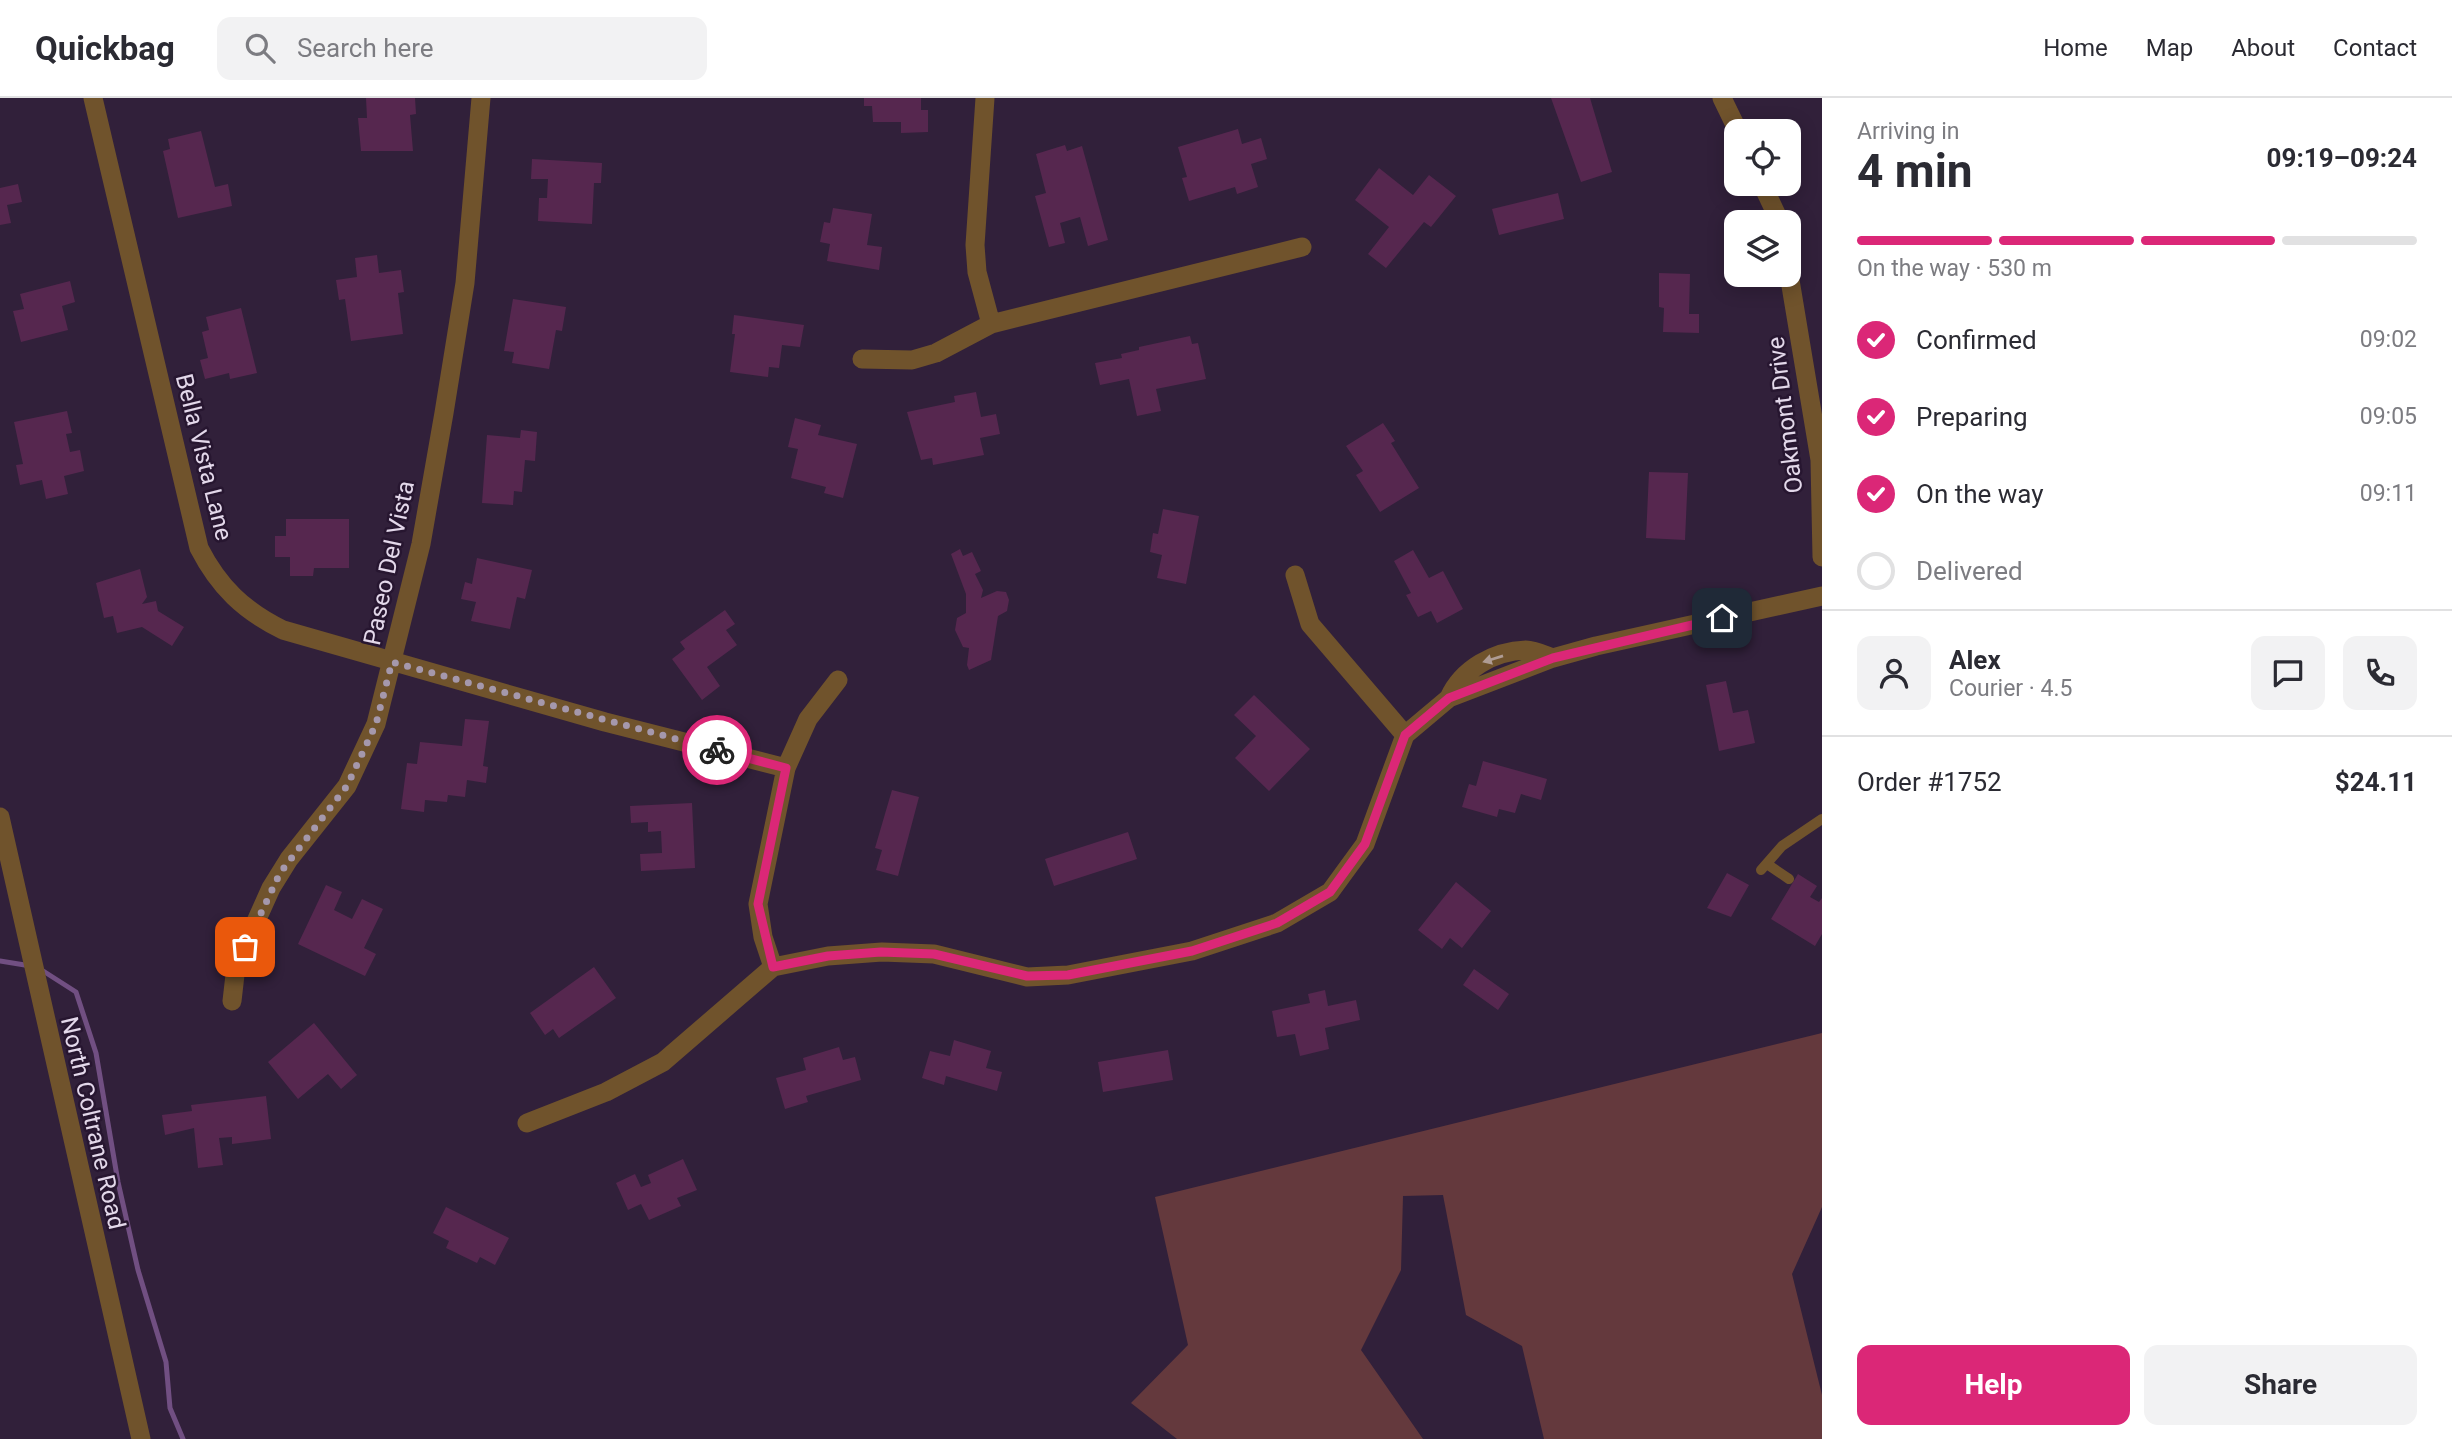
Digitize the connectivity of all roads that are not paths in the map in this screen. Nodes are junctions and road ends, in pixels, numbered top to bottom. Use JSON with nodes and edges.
{"nodes":[{"id":1,"x":93,"y":98,"type":"edge"},
{"id":2,"x":481,"y":98,"type":"edge"},
{"id":3,"x":985,"y":98,"type":"edge"},
{"id":4,"x":1722,"y":98,"type":"edge"},
{"id":5,"x":1732,"y":119,"type":"edge"},
{"id":6,"x":1302,"y":247,"type":"dead end"},
{"id":7,"x":1791,"y":287,"type":"edge"},
{"id":8,"x":991,"y":324,"type":"junction"},
{"id":9,"x":862,"y":359,"type":"dead end"},
{"id":10,"x":1822,"y":557,"type":"edge"},
{"id":11,"x":1295,"y":575,"type":"dead end"},
{"id":12,"x":1822,"y":596,"type":"edge"},
{"id":13,"x":392,"y":662,"type":"junction"},
{"id":14,"x":838,"y":680,"type":"dead end"},
{"id":15,"x":1405,"y":735,"type":"junction"},
{"id":16,"x":786,"y":768,"type":"junction"},
{"id":17,"x":0,"y":817,"type":"edge"},
{"id":18,"x":1822,"y":818,"type":"edge"},
{"id":19,"x":1789,"y":879,"type":"dead end"},
{"id":20,"x":773,"y":967,"type":"junction"},
{"id":21,"x":232,"y":1001,"type":"dead end"},
{"id":22,"x":527,"y":1123,"type":"dead end"},
{"id":23,"x":141,"y":1439,"type":"edge"}],
"edges":[{"from":1,"to":13,"type":"street","name":"Bella Vista Lane"},
{"from":2,"to":13,"type":"street","name":"Paseo Del Vista"},
{"from":3,"to":8,"type":"street"},
{"from":4,"to":5,"type":"street"},
{"from":6,"to":8,"type":"street"},
{"from":7,"to":10,"type":"street","name":"Oakmont Drive"},
{"from":8,"to":9,"type":"street"},
{"from":11,"to":15,"type":"street"},
{"from":12,"to":15,"type":"street"},
{"from":13,"to":16,"type":"street","name":"Bella Vista Lane"},
{"from":13,"to":21,"type":"street","name":"Paseo Del Vista"},
{"from":14,"to":16,"type":"street"},
{"from":15,"to":20,"type":"street"},
{"from":16,"to":20,"type":"street"},
{"from":17,"to":23,"type":"street","name":"North Coltrane Road"},
{"from":18,"to":19,"type":"lane"},
{"from":20,"to":22,"type":"street"}]}
